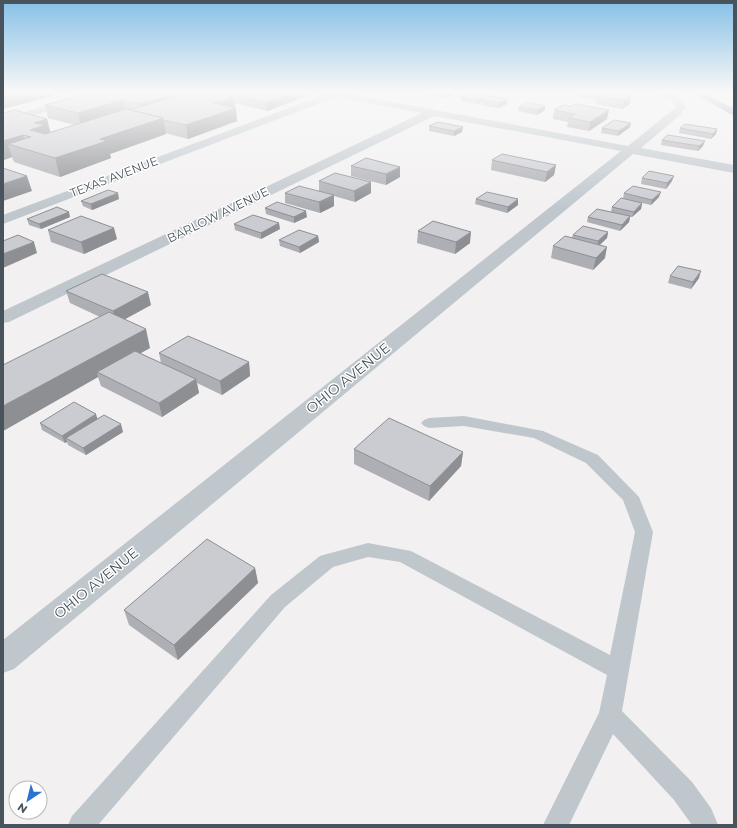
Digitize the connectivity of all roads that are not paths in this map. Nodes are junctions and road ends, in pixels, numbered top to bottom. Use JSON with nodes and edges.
{"nodes":[{"id":1,"x":233,"y":132,"type":"edge"},
{"id":2,"x":392,"y":132,"type":"edge"},
{"id":3,"x":538,"y":132,"type":"edge"},
{"id":4,"x":652,"y":132,"type":"edge"},
{"id":5,"x":630,"y":149,"type":"junction"},
{"id":6,"x":734,"y":168,"type":"edge"},
{"id":7,"x":3,"y":220,"type":"edge"},
{"id":8,"x":3,"y":318,"type":"edge"},
{"id":9,"x":430,"y":423,"type":"dead end"},
{"id":10,"x":3,"y":658,"type":"edge"},
{"id":11,"x":618,"y":670,"type":"junction"},
{"id":12,"x":610,"y":715,"type":"junction"},
{"id":13,"x":81,"y":825,"type":"edge"},
{"id":14,"x":556,"y":825,"type":"edge"},
{"id":15,"x":705,"y":825,"type":"edge"}],
"edges":[{"from":1,"to":7,"type":"street","name":"TEXAS AVENUE"},
{"from":2,"to":8,"type":"street","name":"BARLOW AVENUE"},
{"from":3,"to":5,"type":"street"},
{"from":4,"to":5,"type":"street","name":"OHIO AVENUE"},
{"from":5,"to":6,"type":"street"},
{"from":5,"to":10,"type":"street","name":"OHIO AVENUE"},
{"from":9,"to":11,"type":"lane"},
{"from":11,"to":12,"type":"lane"},
{"from":11,"to":13,"type":"lane"},
{"from":12,"to":14,"type":"lane"},
{"from":12,"to":15,"type":"lane"}]}
